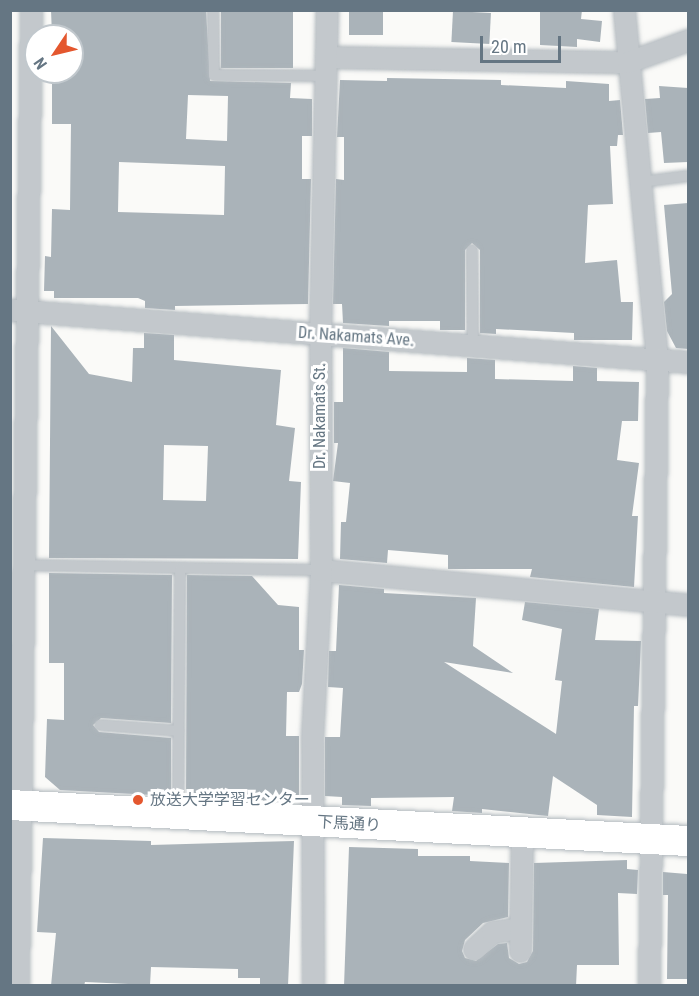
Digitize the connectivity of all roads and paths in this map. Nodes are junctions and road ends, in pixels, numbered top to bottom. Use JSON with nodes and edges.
{"nodes":[{"id":1,"x":31,"y":10,"type":"edge"},
{"id":2,"x":213,"y":10,"type":"edge"},
{"id":3,"x":327,"y":10,"type":"edge"},
{"id":4,"x":624,"y":10,"type":"edge"},
{"id":5,"x":688,"y":40,"type":"edge"},
{"id":6,"x":628,"y":62,"type":"junction"},
{"id":7,"x":327,"y":67,"type":"junction"},
{"id":8,"x":688,"y":176,"type":"edge"},
{"id":9,"x":641,"y":182,"type":"junction"},
{"id":10,"x":472,"y":250,"type":"dead end"},
{"id":11,"x":17,"y":311,"type":"edge"},
{"id":12,"x":320,"y":335,"type":"junction"},
{"id":13,"x":473,"y":346,"type":"junction"},
{"id":14,"x":657,"y":359,"type":"junction"},
{"id":15,"x":688,"y":362,"type":"edge"},
{"id":16,"x":17,"y":497,"type":"edge"},
{"id":17,"x":23,"y":565,"type":"junction"},
{"id":18,"x":180,"y":569,"type":"junction"},
{"id":19,"x":321,"y":570,"type":"junction"},
{"id":20,"x":653,"y":604,"type":"junction"},
{"id":21,"x":688,"y":605,"type":"edge"},
{"id":22,"x":17,"y":612,"type":"edge"},
{"id":23,"x":100,"y":725,"type":"dead end"},
{"id":24,"x":179,"y":730,"type":"junction"},
{"id":25,"x":16,"y":806,"type":"edge"},
{"id":26,"x":178,"y":815,"type":"junction"},
{"id":27,"x":313,"y":822,"type":"junction"},
{"id":28,"x":522,"y":832,"type":"junction"},
{"id":29,"x":651,"y":838,"type":"junction"},
{"id":30,"x":688,"y":841,"type":"edge"},
{"id":31,"x":520,"y":928,"type":"junction"},
{"id":32,"x":15,"y":932,"type":"edge"},
{"id":33,"x":474,"y":950,"type":"dead end"},
{"id":34,"x":520,"y":951,"type":"dead end"},
{"id":35,"x":18,"y":986,"type":"edge"},
{"id":36,"x":313,"y":986,"type":"edge"},
{"id":37,"x":649,"y":986,"type":"edge"}],
"edges":[{"from":1,"to":11,"type":"street"},
{"from":2,"to":7,"type":"lane"},
{"from":3,"to":7,"type":"street","name":"Dr. Nakamats St."},
{"from":4,"to":6,"type":"street"},
{"from":5,"to":6,"type":"street"},
{"from":6,"to":7,"type":"street"},
{"from":6,"to":9,"type":"street"},
{"from":7,"to":12,"type":"street","name":"Dr. Nakamats St."},
{"from":8,"to":9,"type":"lane"},
{"from":9,"to":14,"type":"street"},
{"from":10,"to":13,"type":"lane"},
{"from":11,"to":12,"type":"street","name":"Dr. Nakamats Ave."},
{"from":11,"to":16,"type":"street"},
{"from":12,"to":13,"type":"street","name":"Dr. Nakamats Ave."},
{"from":12,"to":19,"type":"street","name":"Dr. Nakamats St."},
{"from":13,"to":14,"type":"street","name":"Dr. Nakamats Ave."},
{"from":14,"to":15,"type":"street","name":"Dr. Nakamats Ave."},
{"from":14,"to":20,"type":"street"},
{"from":16,"to":17,"type":"street"},
{"from":17,"to":18,"type":"lane"},
{"from":17,"to":22,"type":"street"},
{"from":18,"to":19,"type":"lane"},
{"from":18,"to":24,"type":"lane"},
{"from":19,"to":20,"type":"street"},
{"from":19,"to":27,"type":"street","name":"Dr. Nakamats St."},
{"from":20,"to":21,"type":"street"},
{"from":20,"to":29,"type":"street"},
{"from":22,"to":25,"type":"street"},
{"from":23,"to":24,"type":"lane"},
{"from":24,"to":26,"type":"lane"},
{"from":25,"to":26,"type":"street","name":"下馬通り"},
{"from":25,"to":32,"type":"street"},
{"from":26,"to":27,"type":"street","name":"下馬通り"},
{"from":27,"to":28,"type":"street","name":"下馬通り"},
{"from":27,"to":36,"type":"street","name":"Dr. Nakamats St."},
{"from":28,"to":29,"type":"street","name":"下馬通り"},
{"from":28,"to":31,"type":"street"},
{"from":29,"to":30,"type":"street","name":"下馬通り"},
{"from":29,"to":37,"type":"street"},
{"from":31,"to":33,"type":"street"},
{"from":31,"to":34,"type":"street"},
{"from":32,"to":35,"type":"street"}]}
